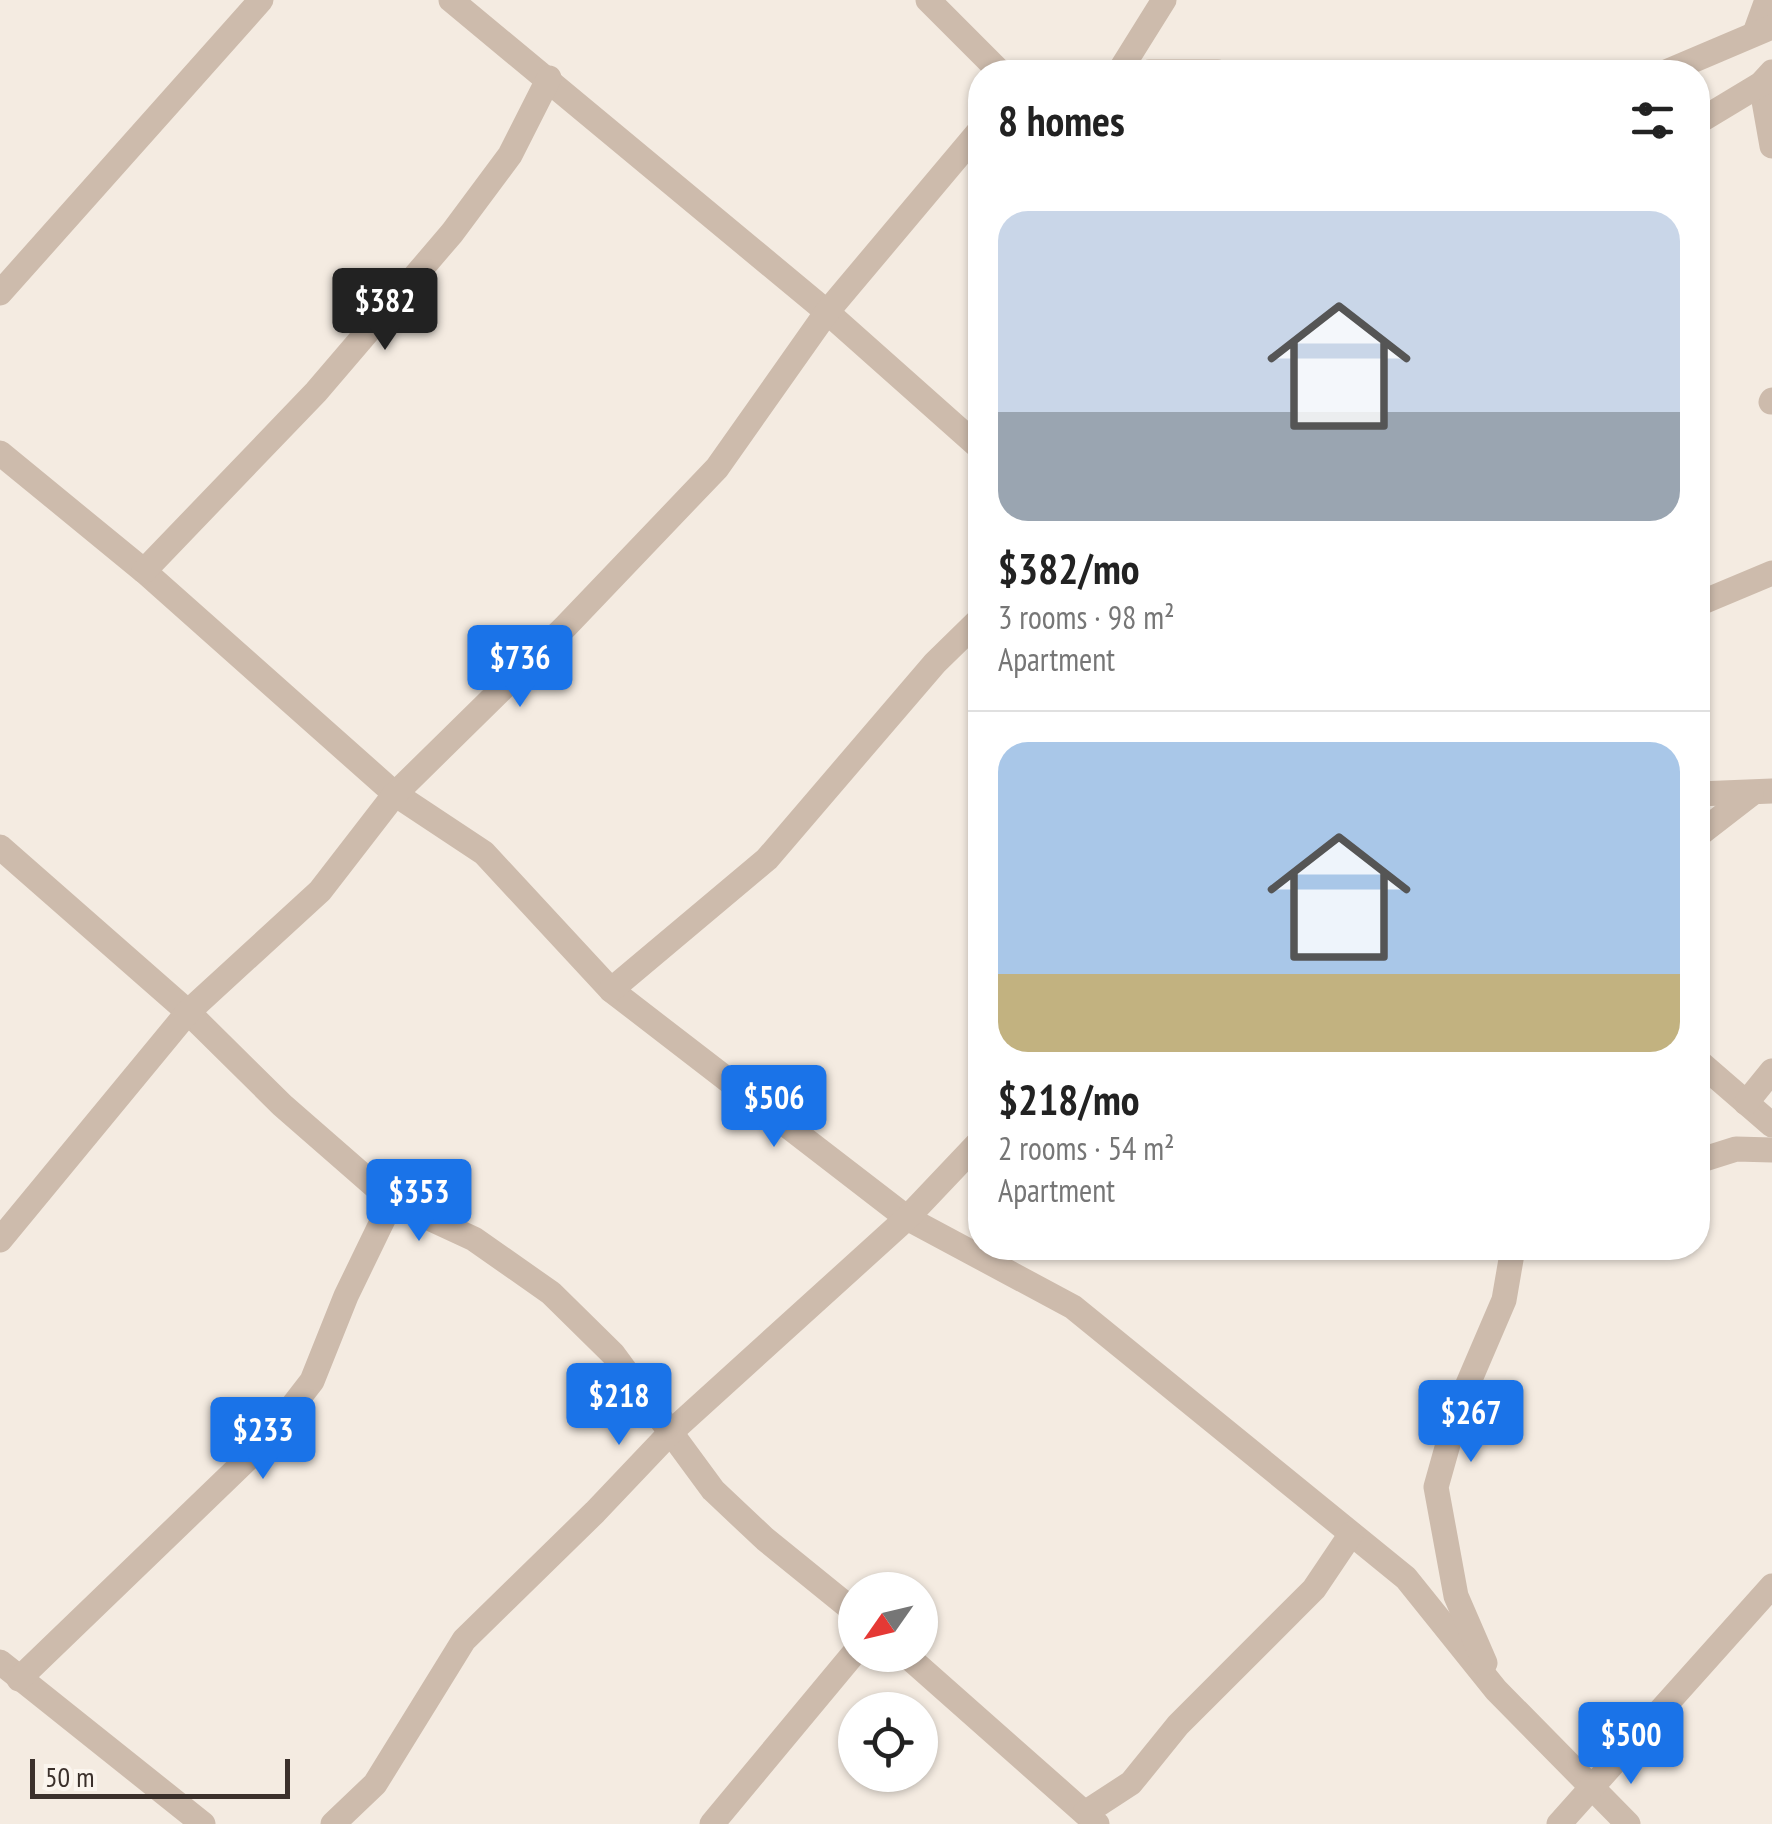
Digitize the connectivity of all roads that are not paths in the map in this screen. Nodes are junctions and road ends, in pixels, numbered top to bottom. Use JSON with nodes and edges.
{"nodes":[{"id":1,"x":261,"y":0,"type":"edge"},
{"id":2,"x":452,"y":0,"type":"edge"},
{"id":3,"x":928,"y":0,"type":"edge"},
{"id":4,"x":1164,"y":0,"type":"edge"},
{"id":5,"x":1767,"y":0,"type":"edge"},
{"id":6,"x":1764,"y":30,"type":"edge"},
{"id":7,"x":988,"y":60,"type":"edge"},
{"id":8,"x":1126,"y":60,"type":"edge"},
{"id":9,"x":1694,"y":60,"type":"edge"},
{"id":10,"x":549,"y":78,"type":"junction"},
{"id":11,"x":1766,"y":78,"type":"edge"},
{"id":12,"x":1710,"y":114,"type":"edge"},
{"id":13,"x":968,"y":144,"type":"edge"},
{"id":14,"x":1772,"y":146,"type":"edge"},
{"id":15,"x":0,"y":293,"type":"edge"},
{"id":16,"x":827,"y":312,"type":"junction"},
{"id":17,"x":968,"y":437,"type":"edge"},
{"id":18,"x":0,"y":453,"type":"edge"},
{"id":19,"x":144,"y":572,"type":"junction"},
{"id":20,"x":1772,"y":574,"type":"edge"},
{"id":21,"x":1710,"y":599,"type":"edge"},
{"id":22,"x":968,"y":631,"type":"edge"},
{"id":23,"x":1762,"y":793,"type":"edge"},
{"id":24,"x":395,"y":794,"type":"junction"},
{"id":25,"x":1710,"y":794,"type":"edge"},
{"id":26,"x":1710,"y":827,"type":"edge"},
{"id":27,"x":0,"y":848,"type":"edge"},
{"id":28,"x":611,"y":990,"type":"junction"},
{"id":29,"x":188,"y":1012,"type":"junction"},
{"id":30,"x":1710,"y":1071,"type":"edge"},
{"id":31,"x":1772,"y":1072,"type":"edge"},
{"id":32,"x":1746,"y":1103,"type":"junction"},
{"id":33,"x":1772,"y":1126,"type":"edge"},
{"id":34,"x":1772,"y":1150,"type":"edge"},
{"id":35,"x":968,"y":1154,"type":"edge"},
{"id":36,"x":1710,"y":1157,"type":"edge"},
{"id":37,"x":392,"y":1201,"type":"junction"},
{"id":38,"x":907,"y":1218,"type":"junction"},
{"id":39,"x":0,"y":1240,"type":"edge"},
{"id":40,"x":968,"y":1245,"type":"edge"},
{"id":41,"x":994,"y":1260,"type":"edge"},
{"id":42,"x":1511,"y":1260,"type":"edge"},
{"id":43,"x":671,"y":1432,"type":"junction"},
{"id":44,"x":1351,"y":1534,"type":"junction"},
{"id":45,"x":1772,"y":1586,"type":"edge"},
{"id":46,"x":838,"y":1598,"type":"edge"},
{"id":47,"x":10,"y":1671,"type":"edge"},
{"id":48,"x":838,"y":1672,"type":"edge"},
{"id":49,"x":925,"y":1672,"type":"edge"},
{"id":50,"x":1496,"y":1690,"type":"junction"},
{"id":51,"x":1594,"y":1786,"type":"junction"},
{"id":52,"x":1094,"y":1821,"type":"edge"},
{"id":53,"x":204,"y":1824,"type":"edge"},
{"id":54,"x":333,"y":1824,"type":"edge"},
{"id":55,"x":712,"y":1824,"type":"edge"},
{"id":56,"x":1559,"y":1824,"type":"edge"},
{"id":57,"x":1628,"y":1824,"type":"edge"}],
"edges":[{"from":1,"to":15,"type":"street"},
{"from":2,"to":10,"type":"street"},
{"from":3,"to":7,"type":"street"},
{"from":4,"to":8,"type":"street"},
{"from":5,"to":6,"type":"street"},
{"from":6,"to":9,"type":"street"},
{"from":10,"to":16,"type":"street"},
{"from":10,"to":19,"type":"street"},
{"from":11,"to":12,"type":"street"},
{"from":11,"to":14,"type":"street"},
{"from":13,"to":16,"type":"street"},
{"from":16,"to":17,"type":"street"},
{"from":16,"to":24,"type":"street"},
{"from":18,"to":19,"type":"street"},
{"from":19,"to":24,"type":"street"},
{"from":20,"to":21,"type":"street"},
{"from":22,"to":28,"type":"street"},
{"from":23,"to":25,"type":"street"},
{"from":23,"to":26,"type":"street"},
{"from":24,"to":28,"type":"street"},
{"from":24,"to":29,"type":"street"},
{"from":27,"to":29,"type":"street"},
{"from":28,"to":38,"type":"street"},
{"from":29,"to":37,"type":"street"},
{"from":29,"to":39,"type":"street"},
{"from":30,"to":32,"type":"street"},
{"from":31,"to":32,"type":"street"},
{"from":32,"to":33,"type":"street"},
{"from":34,"to":36,"type":"street"},
{"from":35,"to":38,"type":"street"},
{"from":37,"to":43,"type":"street"},
{"from":37,"to":47,"type":"street"},
{"from":38,"to":40,"type":"street"},
{"from":38,"to":43,"type":"street"},
{"from":41,"to":44,"type":"street"},
{"from":42,"to":50,"type":"street"},
{"from":43,"to":46,"type":"street"},
{"from":43,"to":54,"type":"street"},
{"from":44,"to":50,"type":"street"},
{"from":44,"to":52,"type":"street"},
{"from":45,"to":51,"type":"street"},
{"from":47,"to":53,"type":"street"},
{"from":48,"to":55,"type":"street"},
{"from":49,"to":52,"type":"street"},
{"from":50,"to":51,"type":"street"},
{"from":51,"to":56,"type":"street"},
{"from":51,"to":57,"type":"street"}]}
